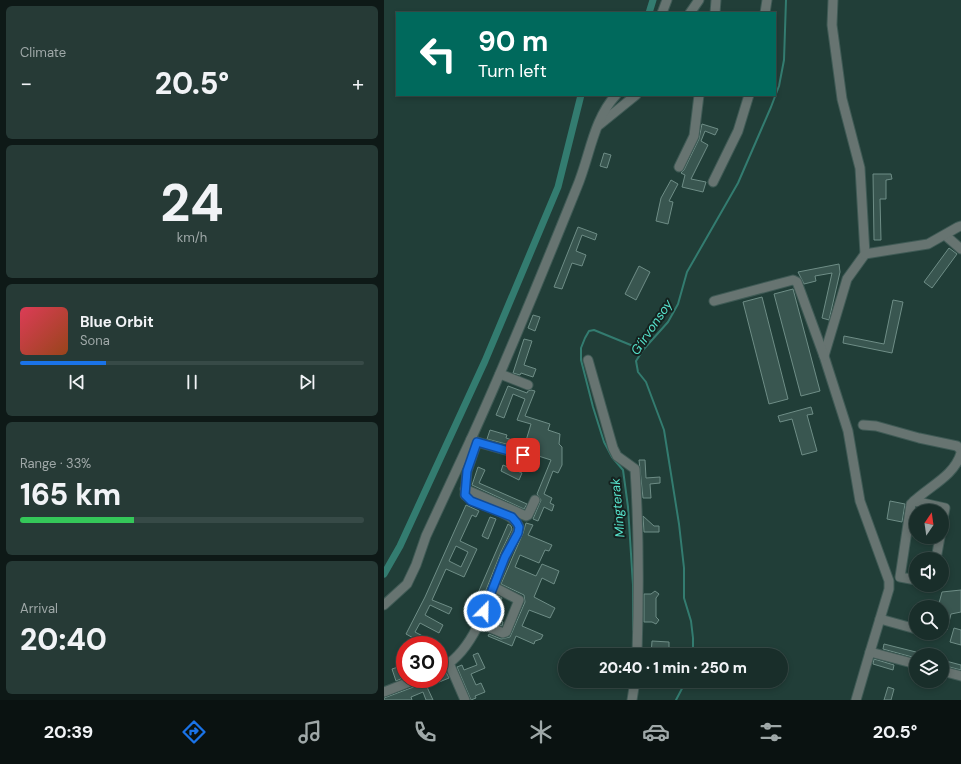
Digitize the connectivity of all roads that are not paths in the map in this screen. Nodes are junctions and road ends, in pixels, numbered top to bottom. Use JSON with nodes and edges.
{"nodes":[{"id":1,"x":667,"y":0,"type":"edge"},
{"id":2,"x":699,"y":0,"type":"edge"},
{"id":3,"x":716,"y":0,"type":"edge"},
{"id":4,"x":768,"y":0,"type":"edge"},
{"id":5,"x":833,"y":0,"type":"edge"},
{"id":6,"x":662,"y":12,"type":"edge"},
{"id":7,"x":691,"y":12,"type":"edge"},
{"id":8,"x":715,"y":12,"type":"edge"},
{"id":9,"x":765,"y":12,"type":"edge"},
{"id":10,"x":615,"y":96,"type":"edge"},
{"id":11,"x":635,"y":96,"type":"edge"},
{"id":12,"x":699,"y":96,"type":"edge"},
{"id":13,"x":749,"y":96,"type":"edge"},
{"id":14,"x":598,"y":125,"type":"junction"},
{"id":15,"x":679,"y":167,"type":"dead end"},
{"id":16,"x":713,"y":182,"type":"dead end"},
{"id":17,"x":961,"y":226,"type":"edge"},
{"id":18,"x":945,"y":236,"type":"junction"},
{"id":19,"x":961,"y":249,"type":"edge"},
{"id":20,"x":866,"y":254,"type":"junction"},
{"id":21,"x":714,"y":301,"type":"dead end"},
{"id":22,"x":824,"y":356,"type":"junction"},
{"id":23,"x":588,"y":360,"type":"dead end"},
{"id":24,"x":500,"y":374,"type":"junction"},
{"id":25,"x":528,"y":385,"type":"dead end"},
{"id":26,"x":863,"y":425,"type":"dead end"},
{"id":27,"x":474,"y":441,"type":"junction"},
{"id":28,"x":523,"y":455,"type":"dead end"},
{"id":29,"x":960,"y":456,"type":"edge"},
{"id":30,"x":466,"y":489,"type":"junction"},
{"id":31,"x":535,"y":500,"type":"dead end"},
{"id":32,"x":914,"y":501,"type":"junction"},
{"id":33,"x":927,"y":504,"type":"edge"},
{"id":34,"x":909,"y":579,"type":"edge"},
{"id":35,"x":494,"y":587,"type":"junction"},
{"id":36,"x":384,"y":605,"type":"edge"},
{"id":37,"x":880,"y":619,"type":"junction"},
{"id":38,"x":479,"y":623,"type":"junction"},
{"id":39,"x":909,"y":627,"type":"edge"},
{"id":40,"x":638,"y":648,"type":"edge"},
{"id":41,"x":870,"y":652,"type":"junction"},
{"id":42,"x":909,"y":662,"type":"edge"},
{"id":43,"x":450,"y":663,"type":"joint"},
{"id":44,"x":949,"y":673,"type":"edge"},
{"id":45,"x":961,"y":676,"type":"edge"},
{"id":46,"x":396,"y":687,"type":"edge"},
{"id":47,"x":634,"y":688,"type":"edge"},
{"id":48,"x":384,"y":692,"type":"edge"},
{"id":49,"x":465,"y":700,"type":"edge"},
{"id":50,"x":632,"y":700,"type":"edge"},
{"id":51,"x":856,"y":700,"type":"edge"}],
"edges":[{"from":1,"to":6,"type":"street"},
{"from":2,"to":7,"type":"street"},
{"from":3,"to":8,"type":"street"},
{"from":4,"to":9,"type":"street"},
{"from":5,"to":20,"type":"street"},
{"from":10,"to":14,"type":"street"},
{"from":11,"to":14,"type":"street"},
{"from":12,"to":15,"type":"street"},
{"from":13,"to":16,"type":"street"},
{"from":14,"to":24,"type":"street"},
{"from":17,"to":18,"type":"street"},
{"from":18,"to":19,"type":"street"},
{"from":18,"to":20,"type":"street"},
{"from":20,"to":22,"type":"street"},
{"from":21,"to":22,"type":"street"},
{"from":22,"to":37,"type":"street"},
{"from":23,"to":40,"type":"street"},
{"from":24,"to":25,"type":"street"},
{"from":24,"to":27,"type":"street"},
{"from":26,"to":29,"type":"street"},
{"from":27,"to":28,"type":"street"},
{"from":27,"to":30,"type":"street"},
{"from":27,"to":36,"type":"street"},
{"from":29,"to":32,"type":"street"},
{"from":30,"to":31,"type":"street"},
{"from":30,"to":35,"type":"street"},
{"from":32,"to":33,"type":"street"},
{"from":32,"to":34,"type":"street"},
{"from":35,"to":38,"type":"street"},
{"from":35,"to":38,"type":"street"},
{"from":37,"to":39,"type":"street"},
{"from":37,"to":41,"type":"street"},
{"from":38,"to":43,"type":"street"},
{"from":41,"to":42,"type":"street"},
{"from":41,"to":51,"type":"street"},
{"from":43,"to":49,"type":"street"},
{"from":44,"to":45,"type":"street"},
{"from":46,"to":48,"type":"street"},
{"from":47,"to":50,"type":"street"}]}
